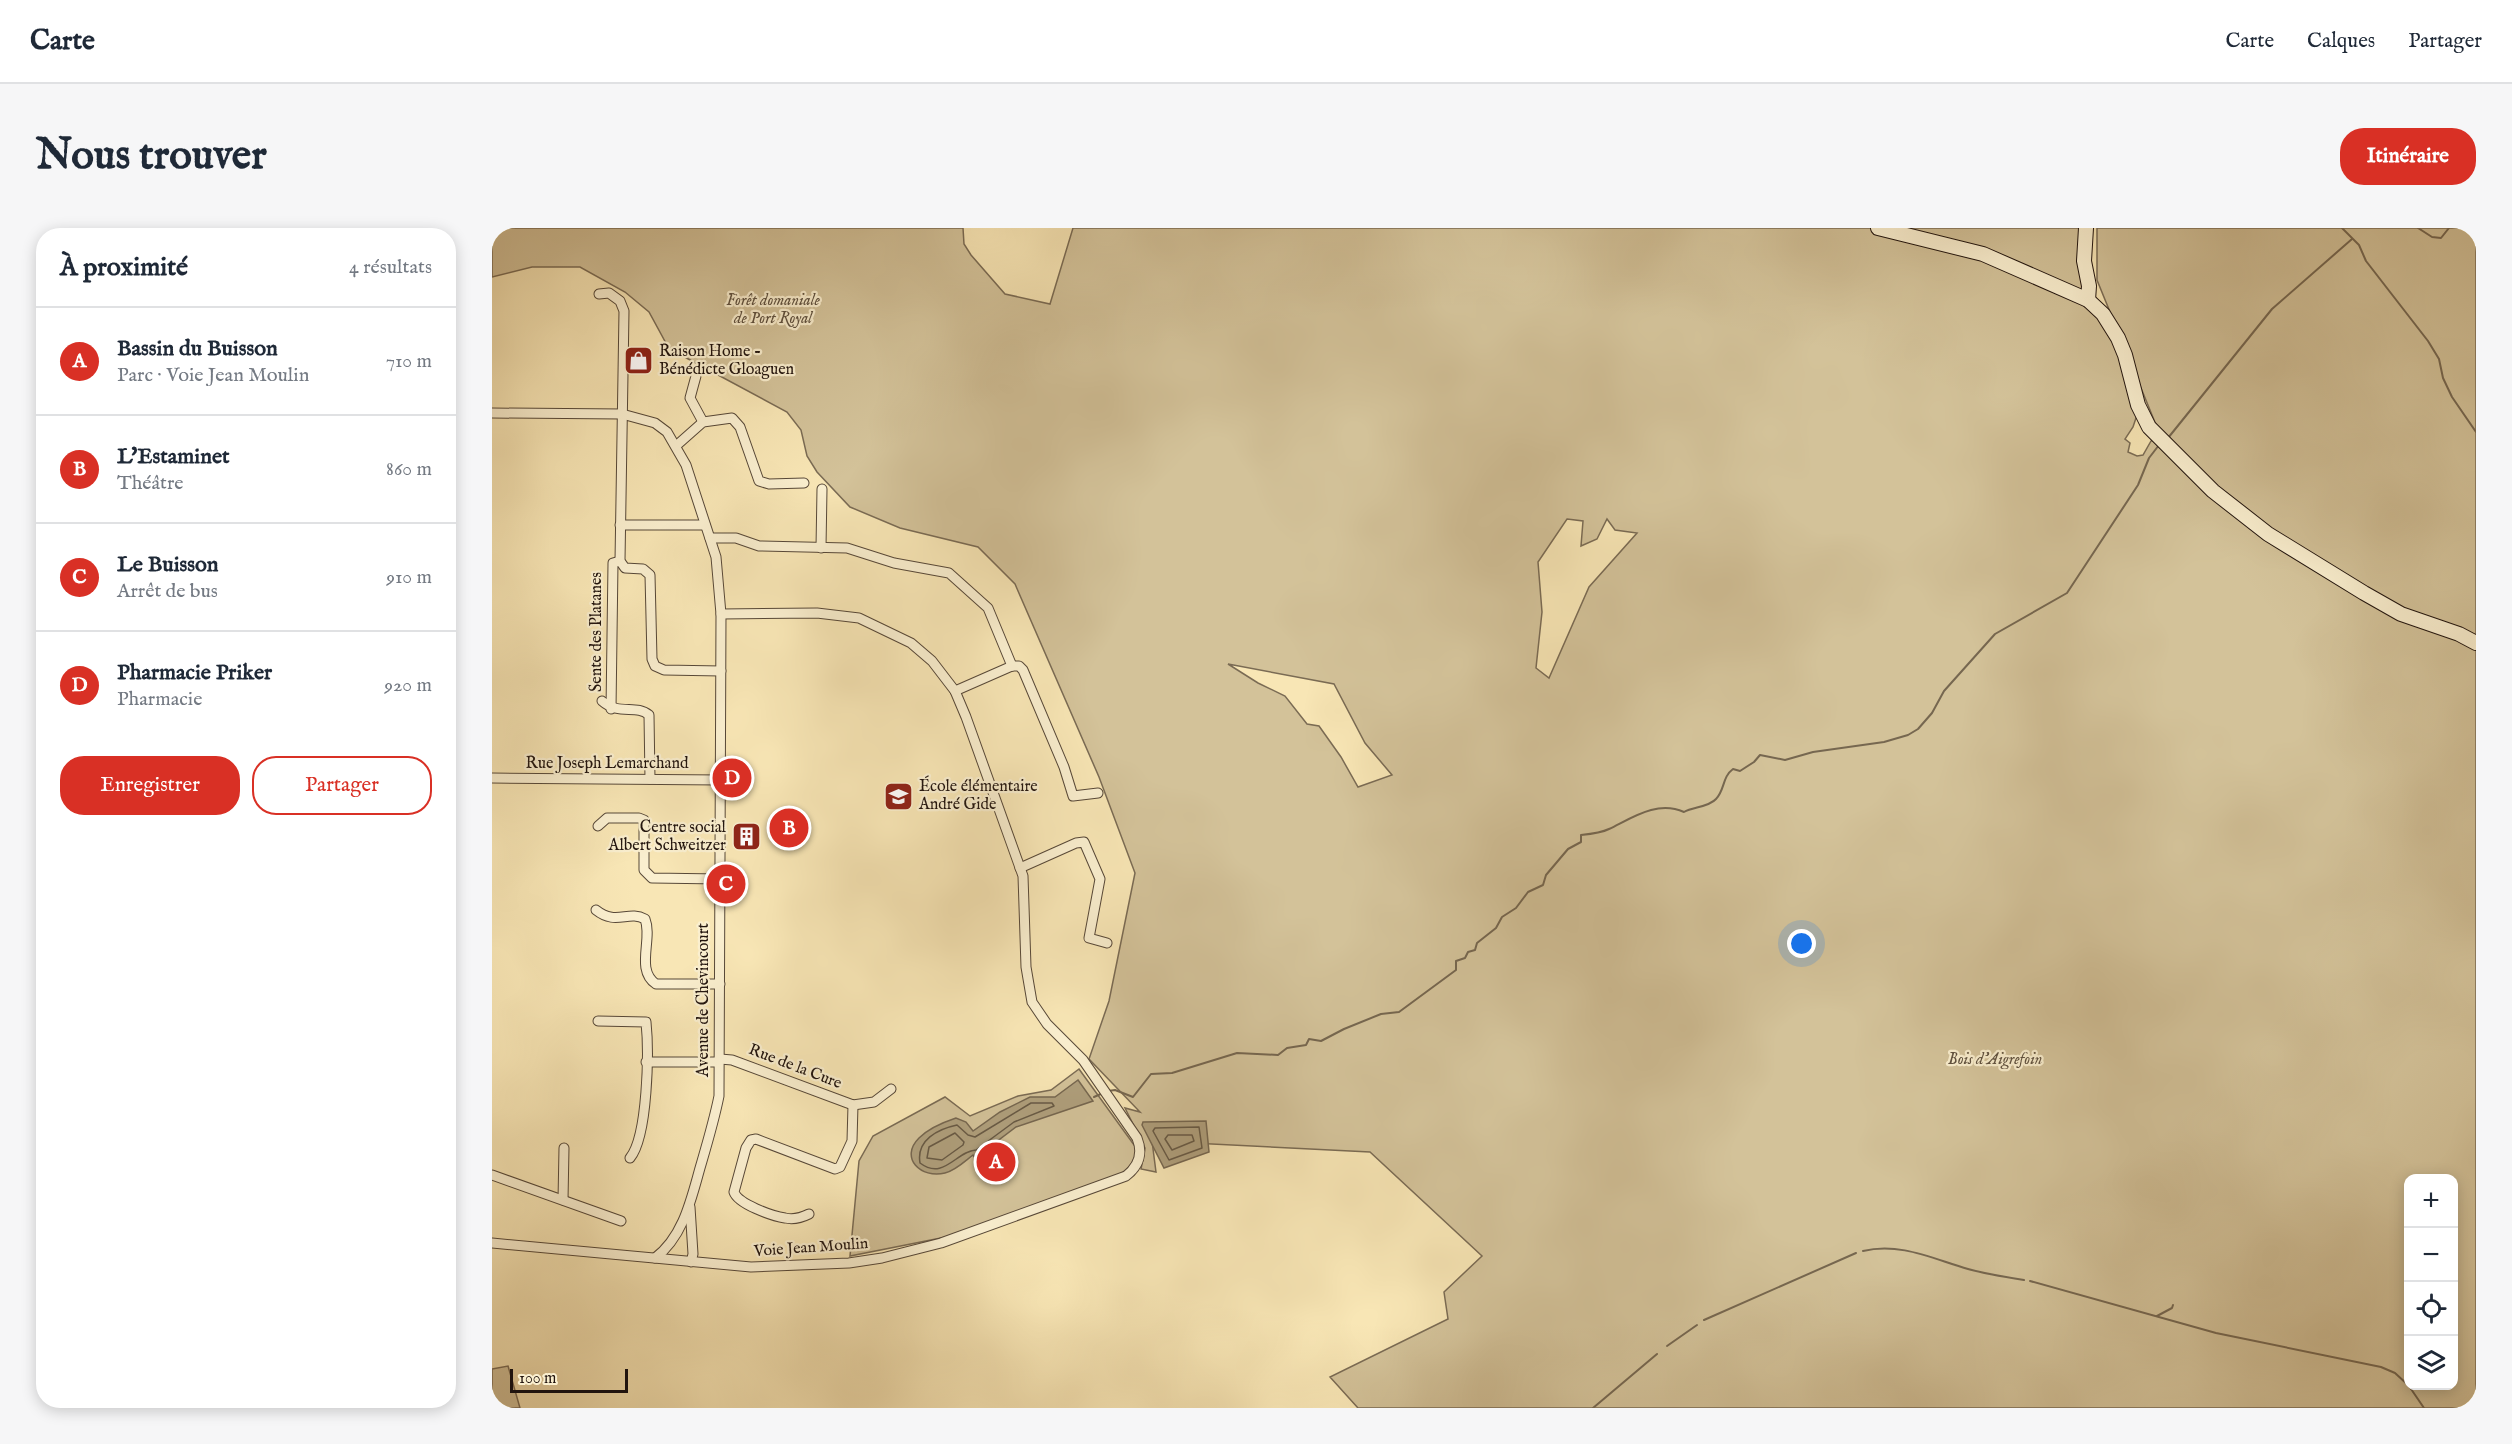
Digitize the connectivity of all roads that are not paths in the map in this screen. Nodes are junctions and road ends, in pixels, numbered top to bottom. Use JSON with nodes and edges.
{"nodes":[{"id":1,"x":1878,"y":228,"type":"edge"},
{"id":2,"x":2086,"y":228,"type":"edge"},
{"id":3,"x":599,"y":294,"type":"dead end"},
{"id":4,"x":2088,"y":300,"type":"junction"},
{"id":5,"x":696,"y":376,"type":"dead end"},
{"id":6,"x":492,"y":413,"type":"edge"},
{"id":7,"x":622,"y":414,"type":"junction"},
{"id":8,"x":703,"y":422,"type":"junction"},
{"id":9,"x":677,"y":445,"type":"junction"},
{"id":10,"x":804,"y":483,"type":"dead end"},
{"id":11,"x":822,"y":489,"type":"dead end"},
{"id":12,"x":620,"y":525,"type":"junction"},
{"id":13,"x":705,"y":525,"type":"junction"},
{"id":14,"x":710,"y":538,"type":"junction"},
{"id":15,"x":821,"y":548,"type":"junction"},
{"id":16,"x":620,"y":561,"type":"junction"},
{"id":17,"x":721,"y":614,"type":"junction"},
{"id":18,"x":2476,"y":643,"type":"edge"},
{"id":19,"x":1012,"y":666,"type":"junction"},
{"id":20,"x":721,"y":671,"type":"junction"},
{"id":21,"x":955,"y":691,"type":"junction"},
{"id":22,"x":602,"y":701,"type":"dead end"},
{"id":23,"x":611,"y":709,"type":"junction"},
{"id":24,"x":492,"y":778,"type":"edge"},
{"id":25,"x":650,"y":779,"type":"junction"},
{"id":26,"x":721,"y":780,"type":"junction"},
{"id":27,"x":1098,"y":793,"type":"dead end"},
{"id":28,"x":598,"y":826,"type":"dead end"},
{"id":29,"x":1020,"y":868,"type":"junction"},
{"id":30,"x":720,"y":879,"type":"junction"},
{"id":31,"x":596,"y":910,"type":"dead end"},
{"id":32,"x":1107,"y":943,"type":"dead end"},
{"id":33,"x":720,"y":984,"type":"junction"},
{"id":34,"x":598,"y":1021,"type":"dead end"},
{"id":35,"x":719,"y":1060,"type":"junction"},
{"id":36,"x":646,"y":1062,"type":"junction"},
{"id":37,"x":891,"y":1089,"type":"dead end"},
{"id":38,"x":853,"y":1105,"type":"junction"},
{"id":39,"x":564,"y":1148,"type":"dead end"},
{"id":40,"x":630,"y":1158,"type":"dead end"},
{"id":41,"x":492,"y":1175,"type":"edge"},
{"id":42,"x":563,"y":1200,"type":"junction"},
{"id":43,"x":690,"y":1207,"type":"junction"},
{"id":44,"x":809,"y":1214,"type":"dead end"},
{"id":45,"x":621,"y":1221,"type":"dead end"},
{"id":46,"x":492,"y":1243,"type":"edge"},
{"id":47,"x":655,"y":1258,"type":"junction"},
{"id":48,"x":691,"y":1262,"type":"junction"}],
"edges":[{"from":1,"to":4,"type":"street"},
{"from":2,"to":4,"type":"street"},
{"from":3,"to":7,"type":"street"},
{"from":4,"to":18,"type":"street"},
{"from":5,"to":8,"type":"street"},
{"from":6,"to":7,"type":"street"},
{"from":7,"to":9,"type":"street"},
{"from":7,"to":12,"type":"street"},
{"from":8,"to":9,"type":"street"},
{"from":8,"to":10,"type":"street"},
{"from":9,"to":13,"type":"street","name":"Avenue de Chevincourt"},
{"from":11,"to":15,"type":"street"},
{"from":12,"to":13,"type":"street"},
{"from":12,"to":16,"type":"street"},
{"from":13,"to":14,"type":"street","name":"Avenue de Chevincourt"},
{"from":14,"to":15,"type":"street"},
{"from":14,"to":17,"type":"street","name":"Avenue de Chevincourt"},
{"from":15,"to":19,"type":"street"},
{"from":16,"to":20,"type":"street"},
{"from":16,"to":23,"type":"street","name":"Sente des Platanes"},
{"from":17,"to":20,"type":"street","name":"Avenue de Chevincourt"},
{"from":17,"to":21,"type":"street"},
{"from":19,"to":21,"type":"street"},
{"from":19,"to":27,"type":"street"},
{"from":20,"to":26,"type":"street","name":"Avenue de Chevincourt"},
{"from":21,"to":29,"type":"street"},
{"from":22,"to":23,"type":"street"},
{"from":23,"to":25,"type":"street"},
{"from":24,"to":25,"type":"street","name":"Rue Joseph Lemarchand"},
{"from":25,"to":26,"type":"street","name":"Rue Joseph Lemarchand"},
{"from":26,"to":30,"type":"street","name":"Avenue de Chevincourt"},
{"from":28,"to":30,"type":"street"},
{"from":29,"to":32,"type":"street"},
{"from":29,"to":48,"type":"street","name":"Voie Jean Moulin"},
{"from":30,"to":33,"type":"street","name":"Avenue de Chevincourt"},
{"from":31,"to":33,"type":"street"},
{"from":33,"to":35,"type":"street","name":"Avenue de Chevincourt"},
{"from":34,"to":36,"type":"street"},
{"from":35,"to":36,"type":"street","name":"Rue de la Cure"},
{"from":35,"to":38,"type":"street","name":"Rue de la Cure"},
{"from":35,"to":43,"type":"street","name":"Avenue de Chevincourt"},
{"from":36,"to":40,"type":"street"},
{"from":37,"to":38,"type":"street","name":"Rue de la Cure"},
{"from":38,"to":44,"type":"street"},
{"from":39,"to":42,"type":"street"},
{"from":41,"to":42,"type":"street"},
{"from":42,"to":45,"type":"street"},
{"from":43,"to":47,"type":"street","name":"Avenue de Chevincourt"},
{"from":43,"to":48,"type":"street","name":"Avenue de Chevincourt"},
{"from":46,"to":47,"type":"street","name":"Voie Jean Moulin"},
{"from":47,"to":48,"type":"street","name":"Voie Jean Moulin"}]}
